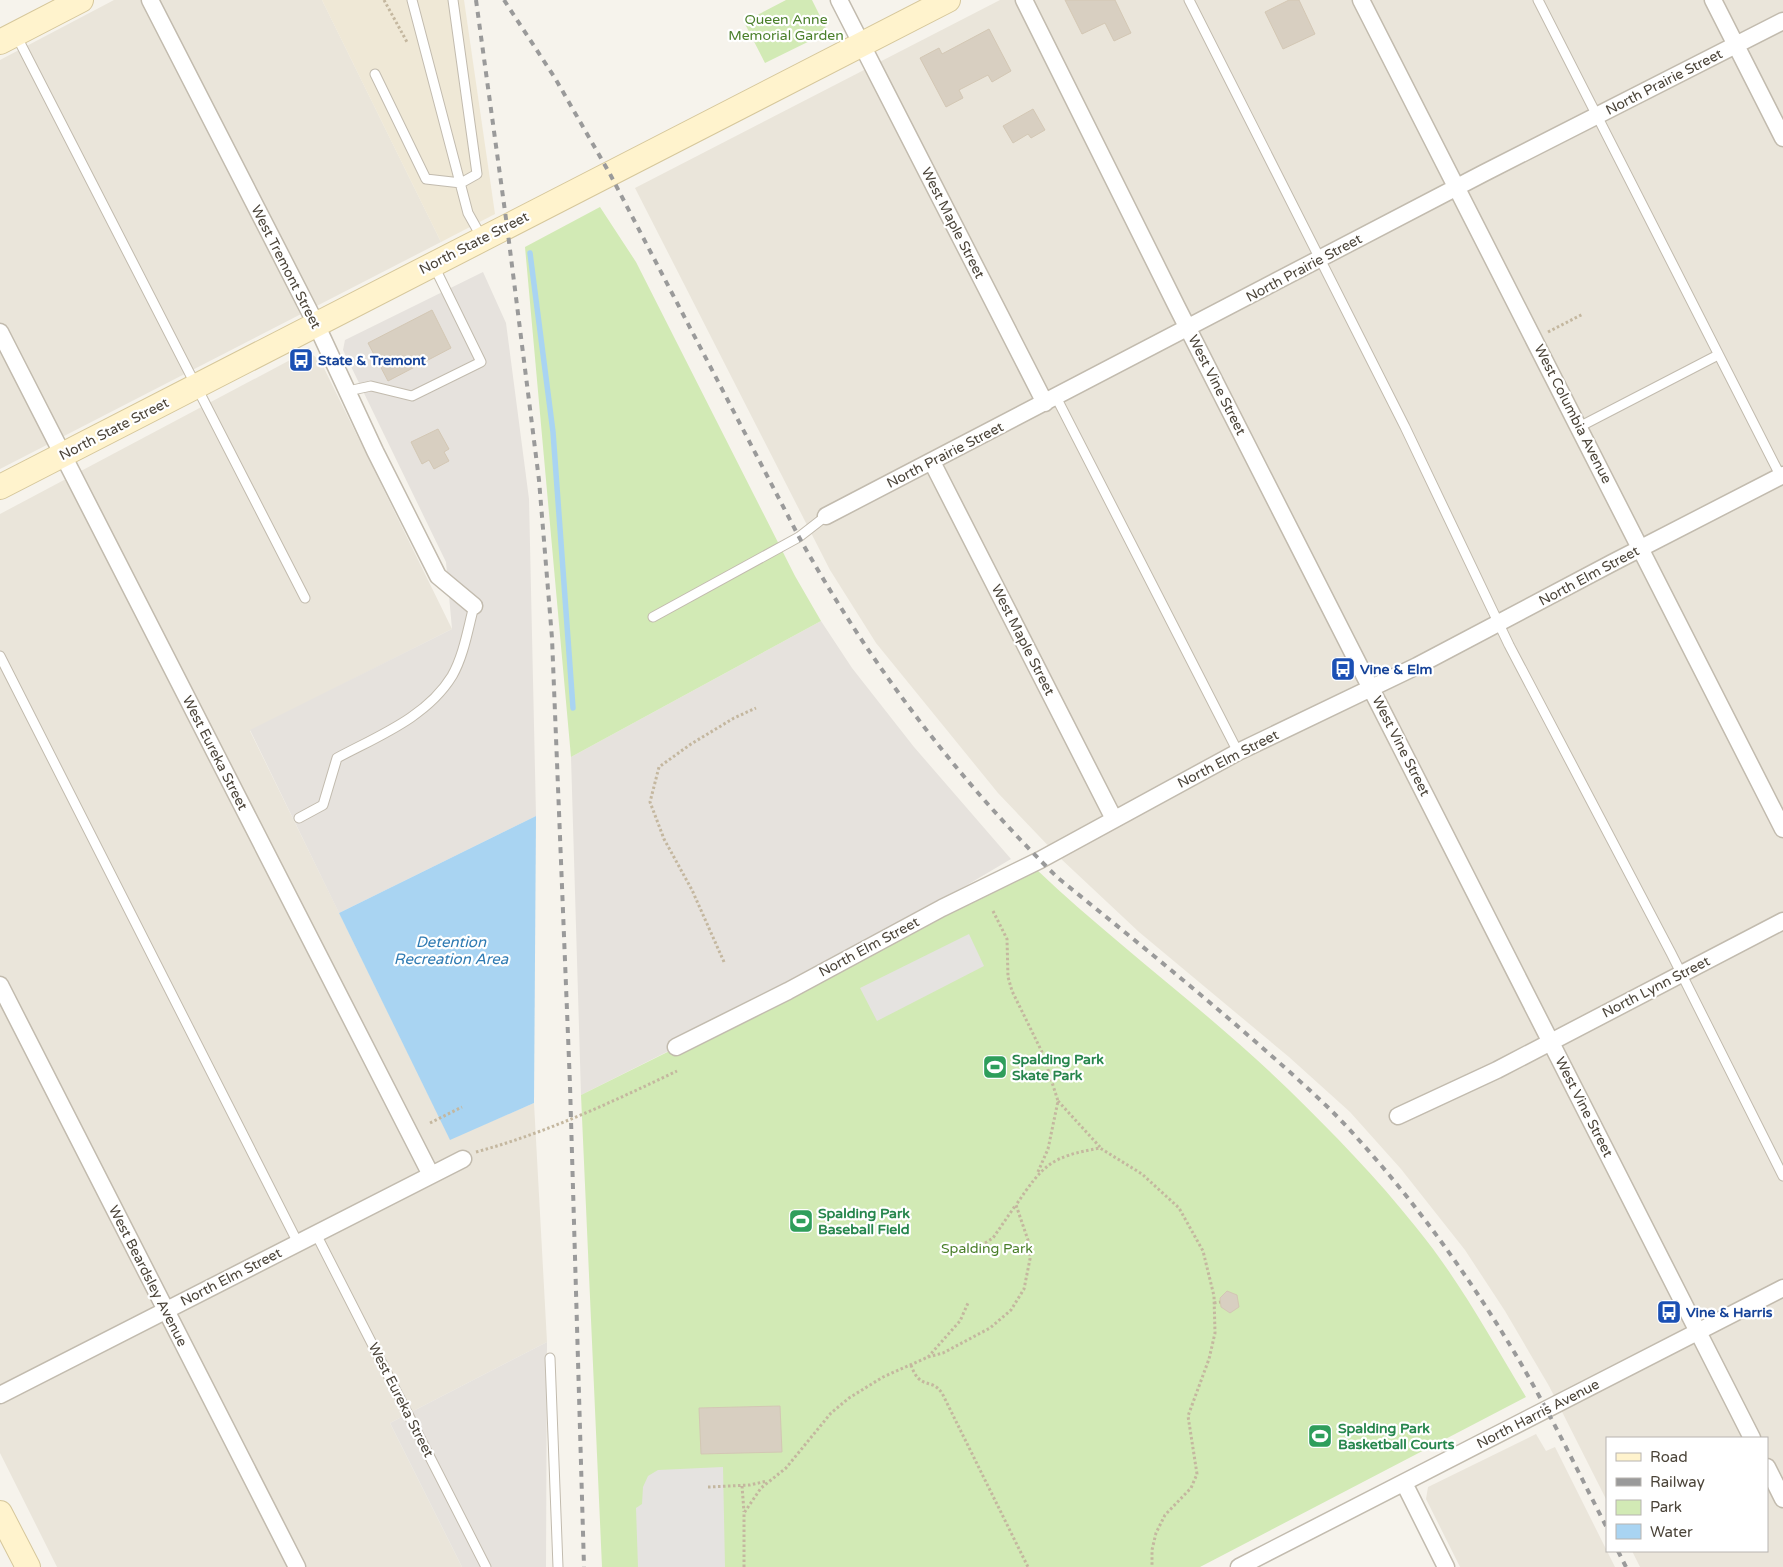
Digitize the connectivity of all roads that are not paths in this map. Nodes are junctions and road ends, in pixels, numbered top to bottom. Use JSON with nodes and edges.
{"nodes":[{"id":1,"x":81,"y":0,"type":"edge"},
{"id":2,"x":150,"y":0,"type":"edge"},
{"id":3,"x":412,"y":0,"type":"edge"},
{"id":4,"x":452,"y":0,"type":"edge"},
{"id":5,"x":839,"y":0,"type":"edge"},
{"id":6,"x":948,"y":0,"type":"edge"},
{"id":7,"x":1024,"y":0,"type":"edge"},
{"id":8,"x":1189,"y":0,"type":"edge"},
{"id":9,"x":1361,"y":0,"type":"edge"},
{"id":10,"x":1538,"y":0,"type":"edge"},
{"id":11,"x":1713,"y":0,"type":"edge"},
{"id":12,"x":1783,"y":21,"type":"edge"},
{"id":13,"x":8,"y":38,"type":"edge"},
{"id":14,"x":862,"y":44,"type":"junction"},
{"id":15,"x":1736,"y":45,"type":"junction"},
{"id":16,"x":374,"y":74,"type":"dead end"},
{"id":17,"x":1596,"y":116,"type":"junction"},
{"id":18,"x":1783,"y":138,"type":"edge"},
{"id":19,"x":461,"y":183,"type":"junction"},
{"id":20,"x":1458,"y":188,"type":"junction"},
{"id":21,"x":482,"y":239,"type":"junction"},
{"id":22,"x":1321,"y":260,"type":"junction"},
{"id":23,"x":433,"y":264,"type":"junction"},
{"id":24,"x":316,"y":324,"type":"junction"},
{"id":25,"x":1188,"y":329,"type":"junction"},
{"id":26,"x":0,"y":332,"type":"edge"},
{"id":27,"x":1718,"y":355,"type":"junction"},
{"id":28,"x":197,"y":386,"type":"junction"},
{"id":29,"x":348,"y":391,"type":"junction"},
{"id":30,"x":1051,"y":400,"type":"junction"},
{"id":31,"x":1579,"y":426,"type":"junction"},
{"id":32,"x":63,"y":455,"type":"junction"},
{"id":33,"x":932,"y":462,"type":"junction"},
{"id":34,"x":1782,"y":478,"type":"edge"},
{"id":35,"x":0,"y":487,"type":"edge"},
{"id":36,"x":826,"y":516,"type":"joint"},
{"id":37,"x":1641,"y":548,"type":"junction"},
{"id":38,"x":305,"y":598,"type":"dead end"},
{"id":39,"x":474,"y":606,"type":"joint"},
{"id":40,"x":653,"y":617,"type":"dead end"},
{"id":41,"x":1499,"y":623,"type":"junction"},
{"id":42,"x":0,"y":656,"type":"edge"},
{"id":43,"x":1370,"y":687,"type":"junction"},
{"id":44,"x":1238,"y":752,"type":"junction"},
{"id":45,"x":300,"y":818,"type":"dead end"},
{"id":46,"x":1114,"y":819,"type":"junction"},
{"id":47,"x":1783,"y":829,"type":"edge"},
{"id":48,"x":1783,"y":921,"type":"edge"},
{"id":49,"x":1681,"y":974,"type":"junction"},
{"id":50,"x":0,"y":985,"type":"edge"},
{"id":51,"x":1550,"y":1041,"type":"junction"},
{"id":52,"x":676,"y":1047,"type":"dead end"},
{"id":53,"x":1398,"y":1116,"type":"dead end"},
{"id":54,"x":469,"y":1156,"type":"road end"},
{"id":55,"x":431,"y":1175,"type":"junction"},
{"id":56,"x":1783,"y":1176,"type":"edge"},
{"id":57,"x":316,"y":1234,"type":"junction"},
{"id":58,"x":298,"y":1243,"type":"junction"},
{"id":59,"x":1783,"y":1288,"type":"edge"},
{"id":60,"x":166,"y":1310,"type":"junction"},
{"id":61,"x":1698,"y":1331,"type":"junction"},
{"id":62,"x":550,"y":1358,"type":"dead end"},
{"id":63,"x":0,"y":1395,"type":"edge"},
{"id":64,"x":1751,"y":1437,"type":"edge"},
{"id":65,"x":1768,"y":1469,"type":"edge"},
{"id":66,"x":1404,"y":1483,"type":"junction"},
{"id":67,"x":1783,"y":1499,"type":"edge"},
{"id":68,"x":0,"y":1513,"type":"edge"},
{"id":69,"x":28,"y":1567,"type":"edge"},
{"id":70,"x":297,"y":1567,"type":"edge"},
{"id":71,"x":486,"y":1567,"type":"edge"},
{"id":72,"x":558,"y":1567,"type":"edge"},
{"id":73,"x":1239,"y":1567,"type":"edge"},
{"id":74,"x":1446,"y":1567,"type":"edge"}],
"edges":[{"from":1,"to":13,"type":"main road"},
{"from":2,"to":24,"type":"street","name":"West Tremont Street"},
{"from":3,"to":19,"type":"lane"},
{"from":4,"to":19,"type":"lane"},
{"from":5,"to":14,"type":"street","name":"West Maple Street"},
{"from":6,"to":14,"type":"main road","name":"North State Street"},
{"from":7,"to":25,"type":"street","name":"West Vine Street"},
{"from":8,"to":22,"type":"lane"},
{"from":9,"to":20,"type":"street","name":"West Columbia Avenue"},
{"from":10,"to":17,"type":"lane"},
{"from":11,"to":15,"type":"street"},
{"from":12,"to":15,"type":"street","name":"North Prairie Street"},
{"from":13,"to":28,"type":"lane"},
{"from":14,"to":21,"type":"main road","name":"North State Street"},
{"from":14,"to":30,"type":"street","name":"West Maple Street"},
{"from":15,"to":17,"type":"street","name":"North Prairie Street"},
{"from":15,"to":18,"type":"street"},
{"from":16,"to":19,"type":"lane"},
{"from":17,"to":20,"type":"street","name":"North Prairie Street"},
{"from":17,"to":27,"type":"lane"},
{"from":19,"to":21,"type":"lane"},
{"from":20,"to":22,"type":"street","name":"North Prairie Street"},
{"from":20,"to":31,"type":"street","name":"West Columbia Avenue"},
{"from":21,"to":23,"type":"main road","name":"North State Street"},
{"from":22,"to":25,"type":"street","name":"North Prairie Street"},
{"from":22,"to":41,"type":"lane"},
{"from":23,"to":24,"type":"main road","name":"North State Street"},
{"from":23,"to":29,"type":"lane"},
{"from":24,"to":28,"type":"main road","name":"North State Street"},
{"from":24,"to":29,"type":"street","name":"West Tremont Street"},
{"from":25,"to":30,"type":"street","name":"North Prairie Street"},
{"from":25,"to":43,"type":"street","name":"West Vine Street"},
{"from":26,"to":32,"type":"street","name":"West Eureka Street"},
{"from":27,"to":31,"type":"lane"},
{"from":27,"to":34,"type":"lane"},
{"from":28,"to":32,"type":"main road","name":"North State Street"},
{"from":28,"to":38,"type":"lane"},
{"from":29,"to":39,"type":"street","name":"West Tremont Street"},
{"from":30,"to":33,"type":"street","name":"North Prairie Street"},
{"from":30,"to":44,"type":"lane"},
{"from":31,"to":37,"type":"street","name":"West Columbia Avenue"},
{"from":32,"to":35,"type":"main road","name":"North State Street"},
{"from":32,"to":55,"type":"street","name":"West Eureka Street"},
{"from":33,"to":36,"type":"street","name":"North Prairie Street"},
{"from":33,"to":46,"type":"street","name":"West Maple Street"},
{"from":34,"to":37,"type":"street","name":"North Elm Street"},
{"from":36,"to":40,"type":"lane"},
{"from":37,"to":41,"type":"street","name":"North Elm Street"},
{"from":37,"to":47,"type":"street","name":"West Columbia Avenue"},
{"from":39,"to":45,"type":"lane"},
{"from":41,"to":43,"type":"street","name":"North Elm Street"},
{"from":41,"to":49,"type":"lane"},
{"from":42,"to":58,"type":"lane"},
{"from":43,"to":44,"type":"street","name":"North Elm Street"},
{"from":43,"to":51,"type":"street","name":"West Vine Street"},
{"from":44,"to":46,"type":"street","name":"North Elm Street"},
{"from":46,"to":52,"type":"street","name":"North Elm Street"},
{"from":48,"to":49,"type":"street","name":"North Lynn Street"},
{"from":49,"to":51,"type":"street","name":"North Lynn Street"},
{"from":49,"to":56,"type":"lane"},
{"from":50,"to":60,"type":"street","name":"West Beardsley Avenue"},
{"from":51,"to":53,"type":"street","name":"North Lynn Street"},
{"from":51,"to":61,"type":"street","name":"West Vine Street"},
{"from":54,"to":55,"type":"street","name":"North Elm Street"},
{"from":55,"to":57,"type":"street","name":"North Elm Street"},
{"from":57,"to":58,"type":"street","name":"North Elm Street"},
{"from":57,"to":71,"type":"lane","name":"West Eureka Street"},
{"from":58,"to":60,"type":"street","name":"North Elm Street"},
{"from":59,"to":61,"type":"street","name":"North Harris Avenue"},
{"from":60,"to":63,"type":"street","name":"North Elm Street"},
{"from":60,"to":70,"type":"street","name":"West Beardsley Avenue"},
{"from":61,"to":64,"type":"street","name":"West Vine Street"},
{"from":61,"to":66,"type":"street","name":"North Harris Avenue"},
{"from":62,"to":72,"type":"lane"},
{"from":65,"to":67,"type":"street"},
{"from":66,"to":73,"type":"street","name":"North Harris Avenue"},
{"from":66,"to":74,"type":"street"},
{"from":68,"to":69,"type":"main road"}]}
